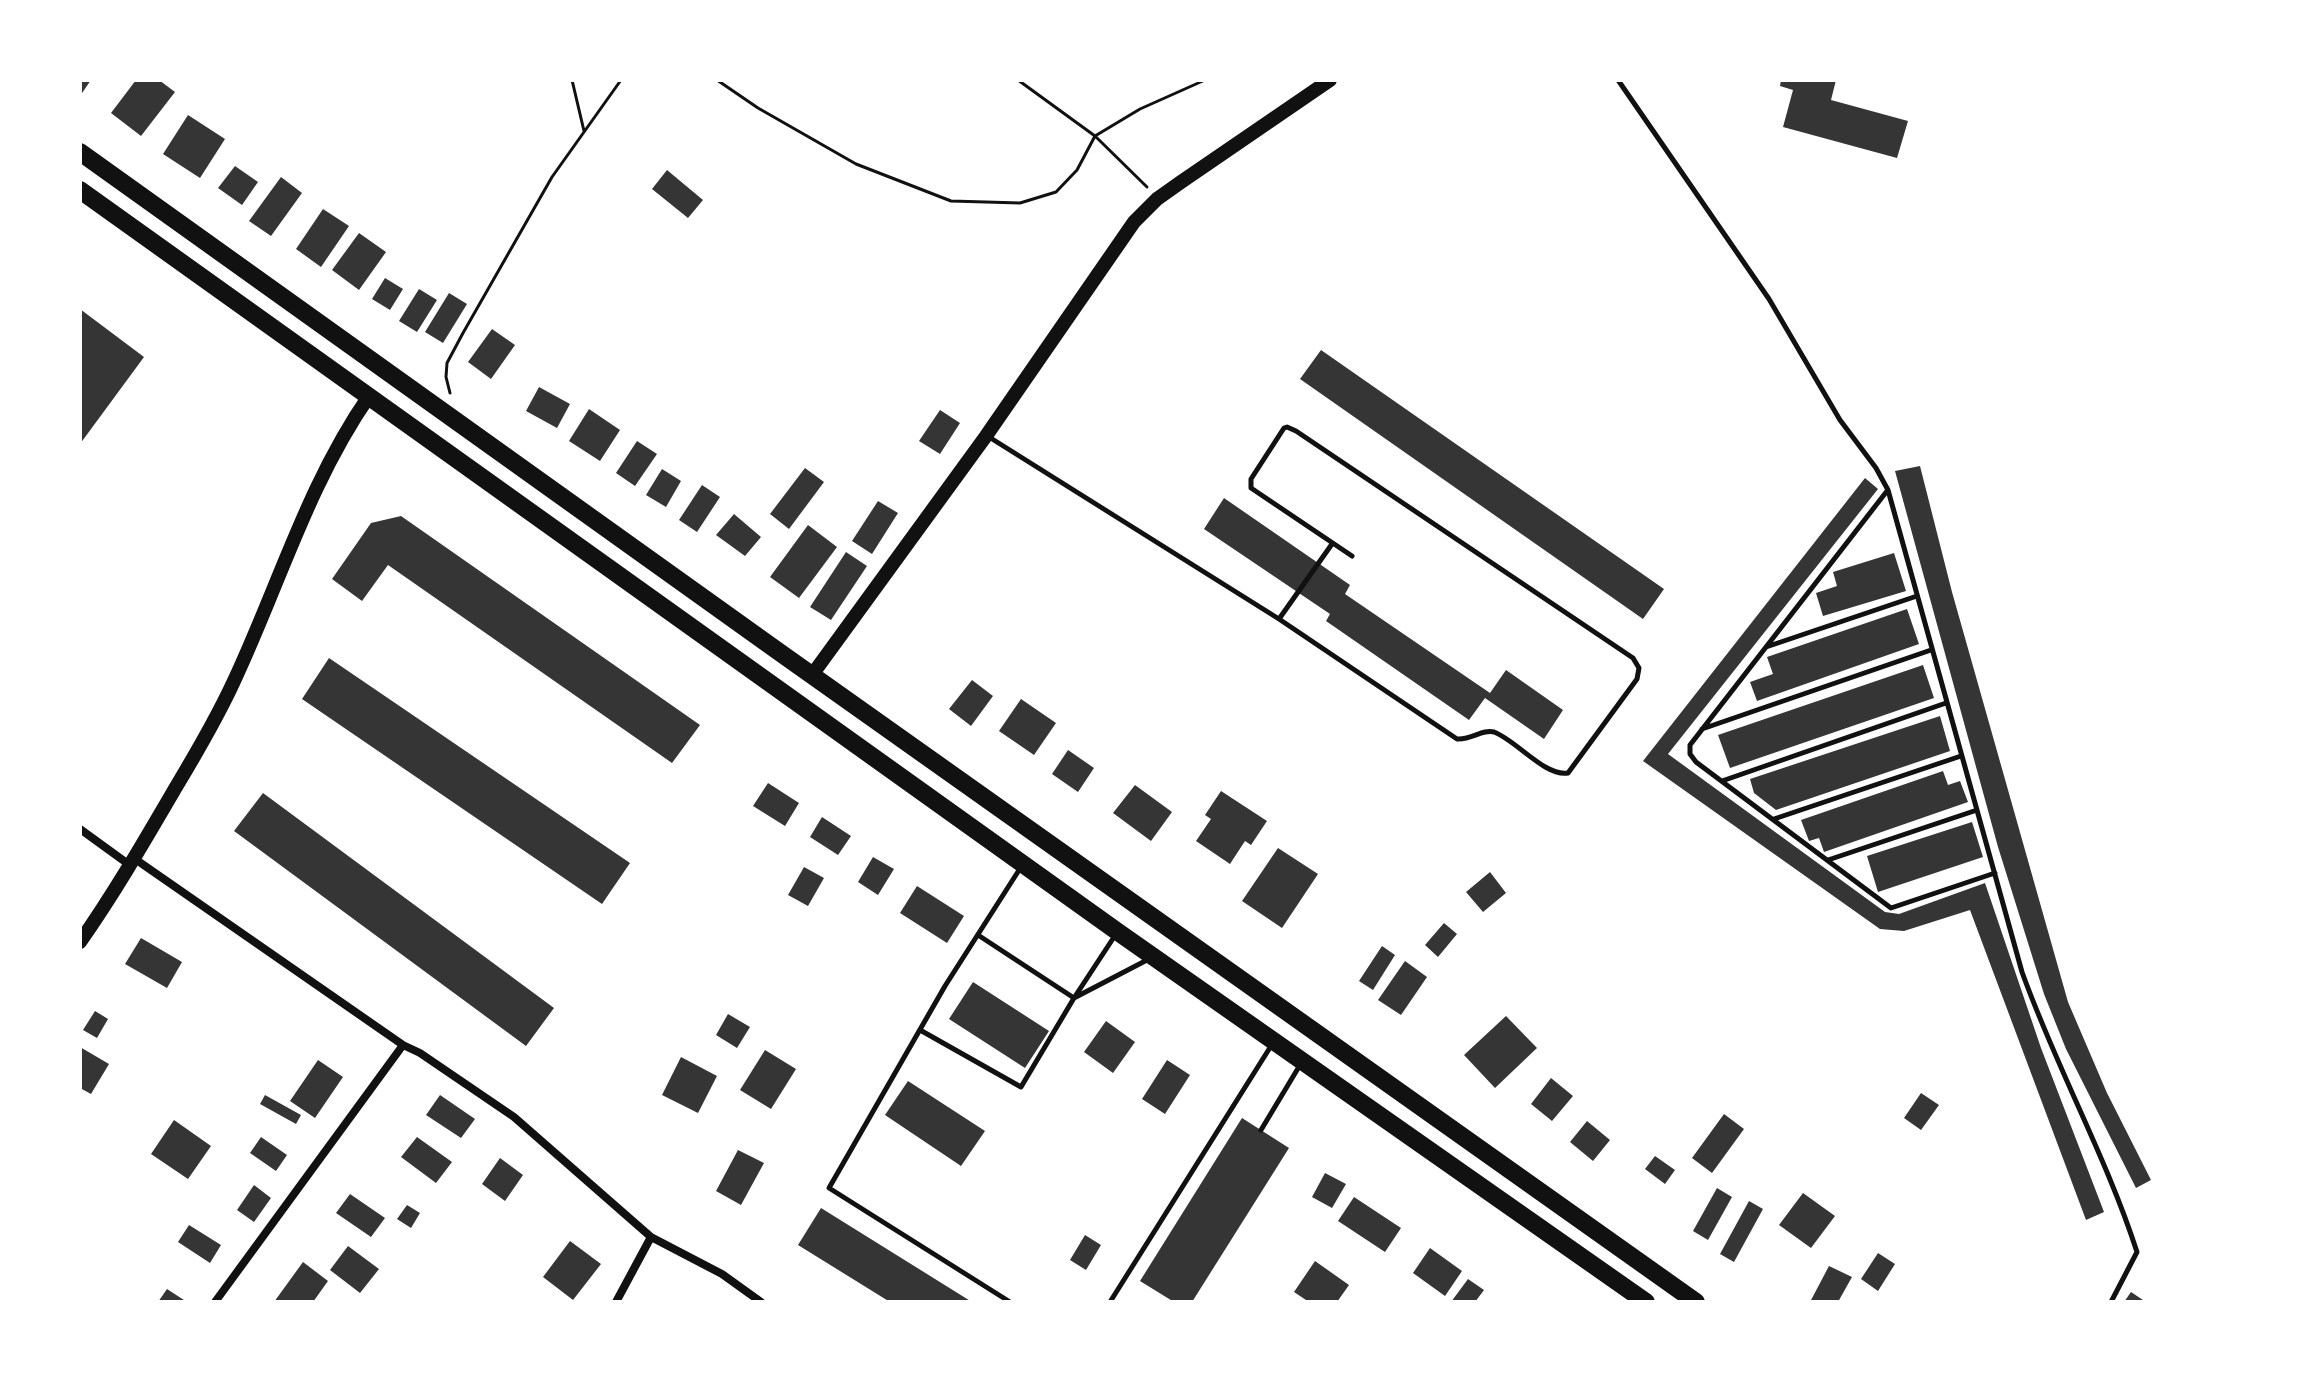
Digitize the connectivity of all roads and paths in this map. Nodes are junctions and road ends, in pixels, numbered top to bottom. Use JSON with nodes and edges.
{"nodes":[{"id":1,"x":572,"y":80,"type":"edge"},
{"id":2,"x":621,"y":80,"type":"edge"},
{"id":3,"x":717,"y":80,"type":"edge"},
{"id":4,"x":1018,"y":80,"type":"edge"},
{"id":5,"x":1205,"y":80,"type":"edge"},
{"id":6,"x":1330,"y":80,"type":"edge"},
{"id":7,"x":1618,"y":80,"type":"edge"},
{"id":8,"x":585,"y":132,"type":"junction"},
{"id":9,"x":1095,"y":136,"type":"junction"},
{"id":10,"x":80,"y":152,"type":"edge"},
{"id":11,"x":80,"y":190,"type":"edge"},
{"id":12,"x":1157,"y":199,"type":"junction"},
{"id":13,"x":386,"y":369,"type":"junction"},
{"id":14,"x":450,"y":393,"type":"dead end"},
{"id":15,"x":369,"y":396,"type":"junction"},
{"id":16,"x":986,"y":436,"type":"junction"},
{"id":17,"x":1888,"y":490,"type":"junction"},
{"id":18,"x":1332,"y":544,"type":"junction"},
{"id":19,"x":1352,"y":556,"type":"dead end"},
{"id":20,"x":1917,"y":596,"type":"junction"},
{"id":21,"x":1279,"y":619,"type":"junction"},
{"id":22,"x":1766,"y":647,"type":"junction"},
{"id":23,"x":1931,"y":650,"type":"junction"},
{"id":24,"x":812,"y":675,"type":"junction"},
{"id":25,"x":796,"y":700,"type":"junction"},
{"id":26,"x":1946,"y":703,"type":"junction"},
{"id":27,"x":1702,"y":729,"type":"junction"},
{"id":28,"x":1961,"y":756,"type":"junction"},
{"id":29,"x":1722,"y":781,"type":"junction"},
{"id":30,"x":1977,"y":810,"type":"junction"},
{"id":31,"x":1774,"y":819,"type":"junction"},
{"id":32,"x":80,"y":829,"type":"edge"},
{"id":33,"x":1828,"y":860,"type":"junction"},
{"id":34,"x":1024,"y":862,"type":"junction"},
{"id":35,"x":134,"y":863,"type":"junction"},
{"id":36,"x":1995,"y":873,"type":"junction"},
{"id":37,"x":1118,"y":932,"type":"junction"},
{"id":38,"x":978,"y":935,"type":"junction"},
{"id":39,"x":80,"y":942,"type":"edge"},
{"id":40,"x":1153,"y":956,"type":"junction"},
{"id":41,"x":1074,"y":998,"type":"junction"},
{"id":42,"x":920,"y":1030,"type":"junction"},
{"id":43,"x":1274,"y":1042,"type":"junction"},
{"id":44,"x":403,"y":1045,"type":"junction"},
{"id":45,"x":1302,"y":1061,"type":"junction"},
{"id":46,"x":1261,"y":1130,"type":"dead end"},
{"id":47,"x":651,"y":1237,"type":"junction"},
{"id":48,"x":215,"y":1302,"type":"edge"},
{"id":49,"x":616,"y":1302,"type":"edge"},
{"id":50,"x":761,"y":1302,"type":"edge"},
{"id":51,"x":1010,"y":1302,"type":"edge"},
{"id":52,"x":1110,"y":1302,"type":"edge"},
{"id":53,"x":1646,"y":1302,"type":"edge"},
{"id":54,"x":1696,"y":1302,"type":"edge"},
{"id":55,"x":2111,"y":1302,"type":"edge"}],
"edges":[{"from":1,"to":8,"type":"path"},
{"from":2,"to":8,"type":"path"},
{"from":3,"to":9,"type":"path"},
{"from":4,"to":9,"type":"path"},
{"from":5,"to":9,"type":"path"},
{"from":6,"to":12,"type":"street"},
{"from":7,"to":17,"type":"lane"},
{"from":8,"to":14,"type":"path"},
{"from":9,"to":12,"type":"path"},
{"from":10,"to":13,"type":"main road"},
{"from":11,"to":15,"type":"main road"},
{"from":12,"to":16,"type":"street"},
{"from":13,"to":15,"type":"main road"},
{"from":13,"to":24,"type":"main road"},
{"from":15,"to":25,"type":"main road"},
{"from":15,"to":35,"type":"street"},
{"from":16,"to":21,"type":"lane"},
{"from":16,"to":24,"type":"street"},
{"from":17,"to":20,"type":"lane"},
{"from":17,"to":22,"type":"lane"},
{"from":18,"to":19,"type":"lane"},
{"from":18,"to":21,"type":"lane"},
{"from":18,"to":21,"type":"lane"},
{"from":20,"to":22,"type":"lane"},
{"from":20,"to":23,"type":"lane"},
{"from":22,"to":27,"type":"lane"},
{"from":23,"to":26,"type":"lane"},
{"from":23,"to":27,"type":"lane"},
{"from":24,"to":25,"type":"main road"},
{"from":24,"to":54,"type":"main road"},
{"from":25,"to":34,"type":"main road"},
{"from":26,"to":28,"type":"lane"},
{"from":26,"to":29,"type":"lane"},
{"from":27,"to":29,"type":"lane"},
{"from":28,"to":30,"type":"lane"},
{"from":28,"to":31,"type":"lane"},
{"from":29,"to":31,"type":"lane"},
{"from":30,"to":33,"type":"lane"},
{"from":30,"to":36,"type":"lane"},
{"from":31,"to":33,"type":"lane"},
{"from":32,"to":35,"type":"street"},
{"from":33,"to":36,"type":"lane"},
{"from":34,"to":37,"type":"main road"},
{"from":34,"to":38,"type":"lane"},
{"from":35,"to":39,"type":"street"},
{"from":35,"to":44,"type":"street"},
{"from":36,"to":55,"type":"lane"},
{"from":37,"to":40,"type":"main road"},
{"from":37,"to":41,"type":"lane"},
{"from":38,"to":41,"type":"lane"},
{"from":38,"to":42,"type":"lane"},
{"from":40,"to":41,"type":"lane"},
{"from":40,"to":43,"type":"main road"},
{"from":41,"to":42,"type":"lane"},
{"from":42,"to":51,"type":"lane"},
{"from":43,"to":45,"type":"main road"},
{"from":43,"to":52,"type":"lane"},
{"from":44,"to":47,"type":"street"},
{"from":44,"to":48,"type":"street"},
{"from":45,"to":46,"type":"lane"},
{"from":45,"to":53,"type":"main road"},
{"from":47,"to":49,"type":"street"},
{"from":47,"to":50,"type":"street"}]}
